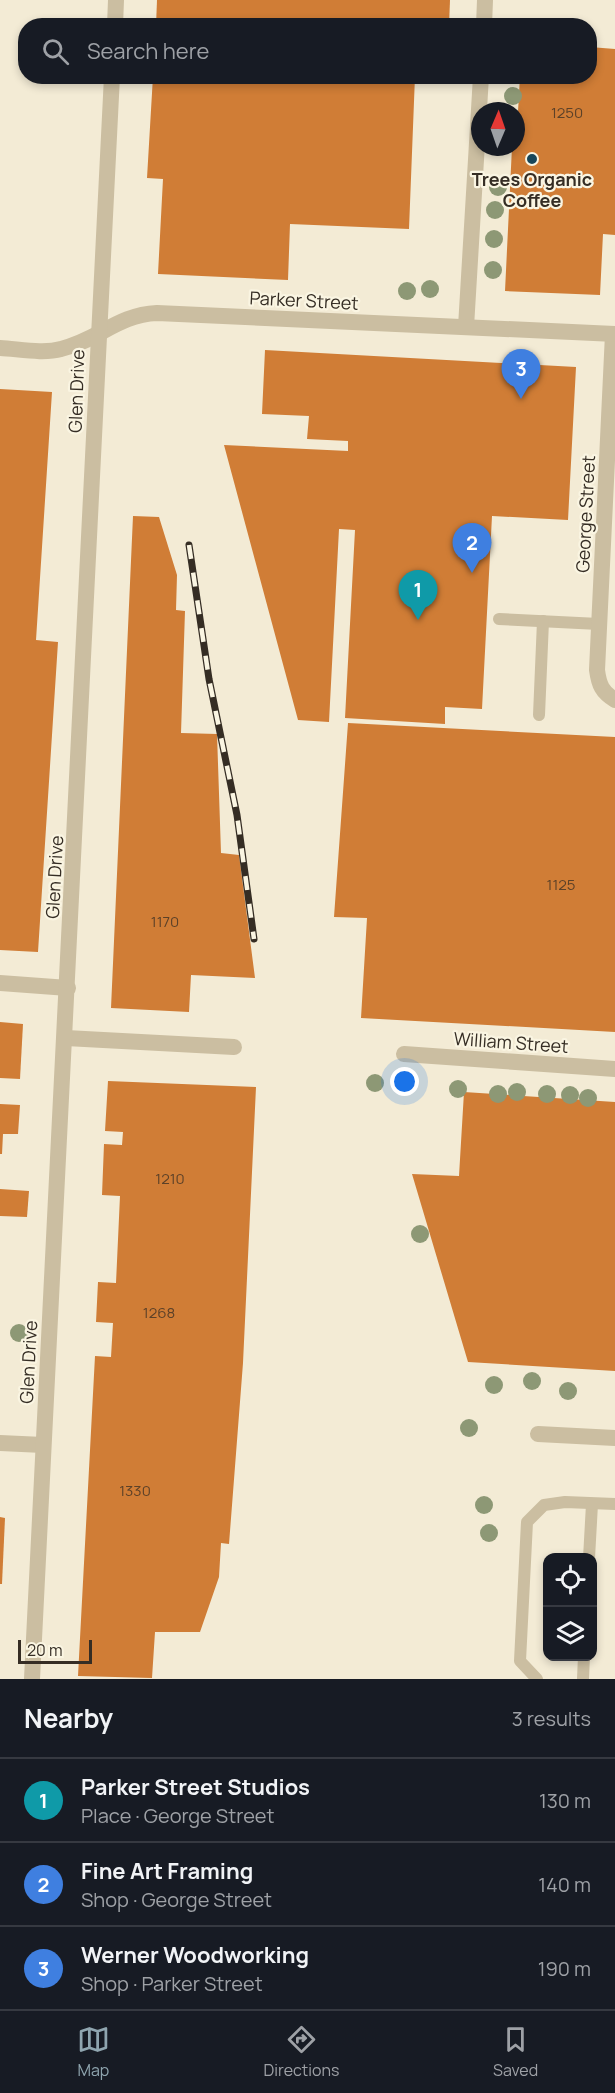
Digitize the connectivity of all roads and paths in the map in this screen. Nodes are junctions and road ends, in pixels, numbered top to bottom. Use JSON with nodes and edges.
{"nodes":[{"id":1,"x":116,"y":0,"type":"edge"},
{"id":2,"x":485,"y":0,"type":"edge"},
{"id":3,"x":115,"y":18,"type":"edge"},
{"id":4,"x":484,"y":18,"type":"edge"},
{"id":5,"x":112,"y":84,"type":"edge"},
{"id":6,"x":481,"y":84,"type":"edge"},
{"id":7,"x":466,"y":327,"type":"junction"},
{"id":8,"x":614,"y":334,"type":"edge"},
{"id":9,"x":98,"y":335,"type":"junction"},
{"id":10,"x":0,"y":348,"type":"edge"},
{"id":11,"x":499,"y":620,"type":"dead end"},
{"id":12,"x":543,"y":621,"type":"junction"},
{"id":13,"x":599,"y":624,"type":"junction"},
{"id":14,"x":610,"y":697,"type":"edge"},
{"id":15,"x":539,"y":715,"type":"dead end"},
{"id":16,"x":0,"y":983,"type":"edge"},
{"id":17,"x":68,"y":988,"type":"junction"},
{"id":18,"x":66,"y":1038,"type":"junction"},
{"id":19,"x":234,"y":1047,"type":"dead end"},
{"id":20,"x":404,"y":1054,"type":"dead end"},
{"id":21,"x":615,"y":1069,"type":"edge"},
{"id":22,"x":538,"y":1434,"type":"dead end"},
{"id":23,"x":615,"y":1438,"type":"edge"},
{"id":24,"x":0,"y":1443,"type":"edge"},
{"id":25,"x":43,"y":1445,"type":"junction"},
{"id":26,"x":592,"y":1504,"type":"junction"},
{"id":27,"x":615,"y":1504,"type":"edge"},
{"id":28,"x":589,"y":1553,"type":"edge"},
{"id":29,"x":584,"y":1661,"type":"edge"},
{"id":30,"x":32,"y":1679,"type":"edge"},
{"id":31,"x":537,"y":1679,"type":"edge"},
{"id":32,"x":583,"y":1679,"type":"edge"}],
"edges":[{"from":1,"to":3,"type":"street"},
{"from":2,"to":4,"type":"street"},
{"from":5,"to":9,"type":"street","name":"Glen Drive"},
{"from":6,"to":7,"type":"street"},
{"from":7,"to":8,"type":"street","name":"Parker Street"},
{"from":7,"to":9,"type":"street","name":"Parker Street"},
{"from":8,"to":13,"type":"street","name":"George Street"},
{"from":9,"to":10,"type":"street","name":"Parker Street"},
{"from":9,"to":17,"type":"street","name":"Glen Drive"},
{"from":11,"to":12,"type":"lane"},
{"from":12,"to":13,"type":"lane"},
{"from":12,"to":15,"type":"lane"},
{"from":13,"to":14,"type":"street","name":"George Street"},
{"from":16,"to":17,"type":"street"},
{"from":17,"to":18,"type":"street","name":"Glen Drive"},
{"from":18,"to":19,"type":"street"},
{"from":18,"to":25,"type":"street","name":"Glen Drive"},
{"from":20,"to":21,"type":"street","name":"William Street"},
{"from":22,"to":23,"type":"street"},
{"from":24,"to":25,"type":"street"},
{"from":25,"to":30,"type":"street","name":"Glen Drive"},
{"from":26,"to":27,"type":"lane"},
{"from":26,"to":28,"type":"lane"},
{"from":26,"to":31,"type":"lane"},
{"from":29,"to":32,"type":"lane"}]}
